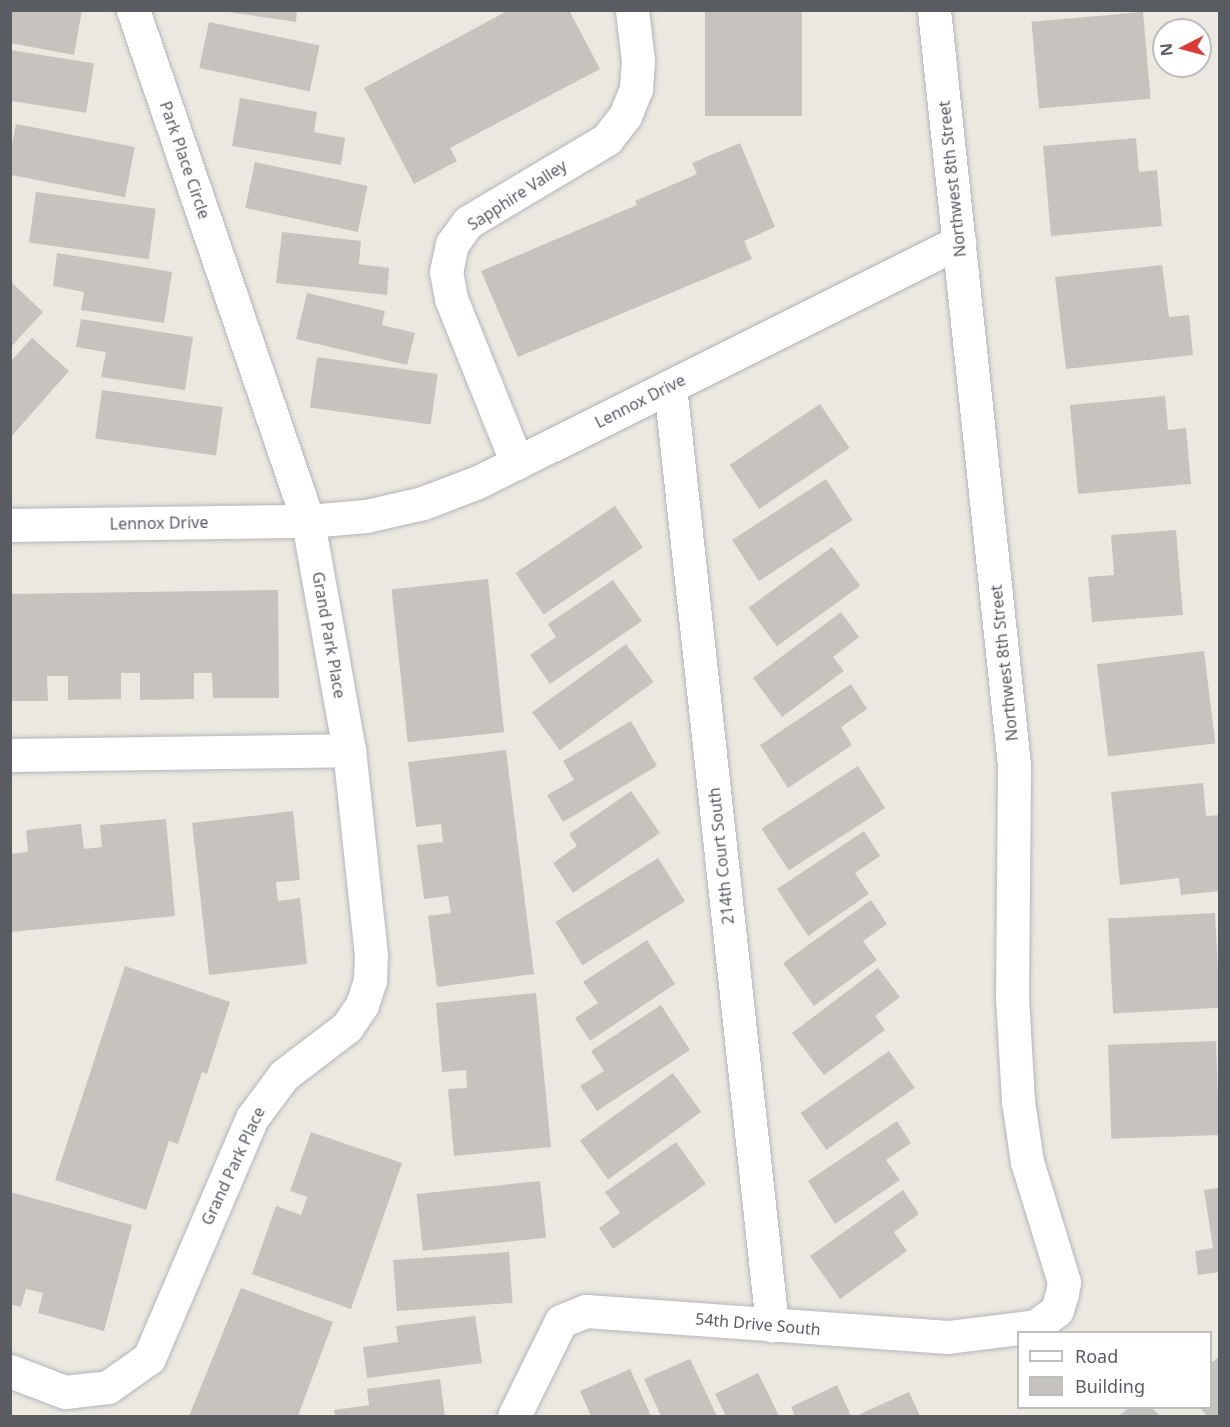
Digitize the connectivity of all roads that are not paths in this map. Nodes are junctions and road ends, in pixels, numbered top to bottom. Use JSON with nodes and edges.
{"nodes":[{"id":1,"x":133,"y":10,"type":"edge"},
{"id":2,"x":632,"y":10,"type":"edge"},
{"id":3,"x":934,"y":10,"type":"edge"},
{"id":4,"x":959,"y":242,"type":"junction"},
{"id":5,"x":670,"y":386,"type":"junction"},
{"id":6,"x":518,"y":463,"type":"junction"},
{"id":7,"x":308,"y":521,"type":"junction"},
{"id":8,"x":10,"y":525,"type":"edge"},
{"id":9,"x":349,"y":750,"type":"junction"},
{"id":10,"x":10,"y":755,"type":"edge"},
{"id":11,"x":1057,"y":1310,"type":"joint"},
{"id":12,"x":772,"y":1326,"type":"junction"},
{"id":13,"x":10,"y":1371,"type":"edge"},
{"id":14,"x":514,"y":1416,"type":"edge"}],
"edges":[{"from":1,"to":7,"type":"street","name":"Park Place Circle"},
{"from":2,"to":6,"type":"street","name":"Sapphire Valley"},
{"from":3,"to":4,"type":"street","name":"Northwest 8th Street"},
{"from":4,"to":5,"type":"street","name":"Lennox Drive"},
{"from":4,"to":11,"type":"street","name":"Northwest 8th Street"},
{"from":5,"to":6,"type":"street","name":"Lennox Drive"},
{"from":5,"to":12,"type":"street","name":"214th Court South"},
{"from":6,"to":7,"type":"street","name":"Lennox Drive"},
{"from":7,"to":8,"type":"street","name":"Lennox Drive"},
{"from":7,"to":9,"type":"street","name":"Grand Park Place"},
{"from":9,"to":10,"type":"street"},
{"from":9,"to":13,"type":"street","name":"Grand Park Place"},
{"from":11,"to":12,"type":"street","name":"54th Drive South"},
{"from":12,"to":14,"type":"street","name":"54th Drive South"}]}
